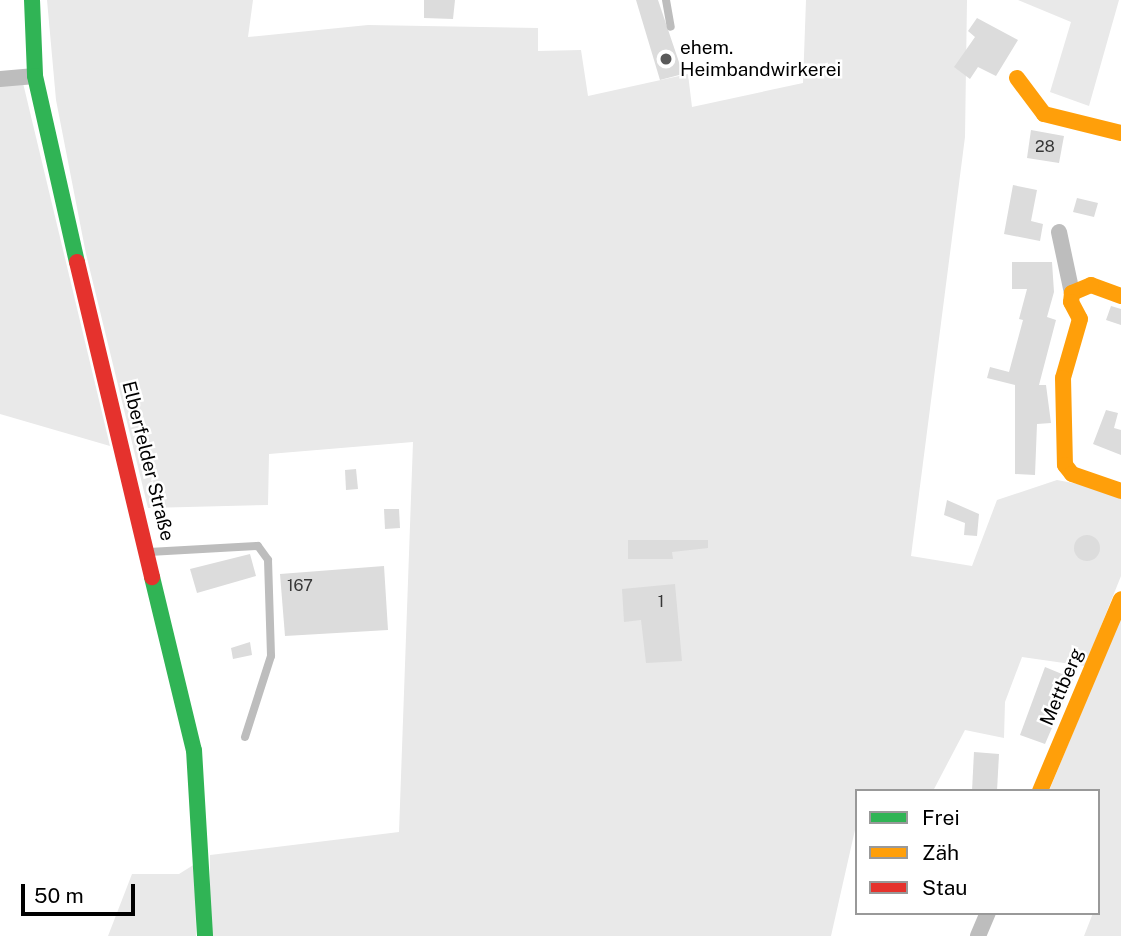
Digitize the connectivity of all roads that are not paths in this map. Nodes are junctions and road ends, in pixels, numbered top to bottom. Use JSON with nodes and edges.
{"nodes":[{"id":1,"x":32,"y":0,"type":"edge"},
{"id":2,"x":666,"y":0,"type":"edge"},
{"id":3,"x":671,"y":26,"type":"dead end"},
{"id":4,"x":35,"y":76,"type":"junction"},
{"id":5,"x":1017,"y":78,"type":"dead end"},
{"id":6,"x":0,"y":79,"type":"edge"},
{"id":7,"x":1121,"y":133,"type":"edge"},
{"id":8,"x":1059,"y":232,"type":"dead end"},
{"id":9,"x":1072,"y":293,"type":"junction"},
{"id":10,"x":1121,"y":296,"type":"edge"},
{"id":11,"x":1121,"y":491,"type":"edge"},
{"id":12,"x":149,"y":552,"type":"junction"},
{"id":13,"x":1121,"y":599,"type":"edge"},
{"id":14,"x":245,"y":737,"type":"dead end"},
{"id":15,"x":1041,"y":789,"type":"edge"},
{"id":16,"x":987,"y":915,"type":"edge"},
{"id":17,"x":205,"y":936,"type":"edge"},
{"id":18,"x":978,"y":936,"type":"edge"}],
"edges":[{"from":1,"to":4,"type":"main road","name":"Elberfelder Straße"},
{"from":2,"to":3,"type":"lane"},
{"from":4,"to":6,"type":"street"},
{"from":4,"to":12,"type":"main road","name":"Elberfelder Straße"},
{"from":5,"to":7,"type":"main road"},
{"from":8,"to":9,"type":"street"},
{"from":9,"to":10,"type":"main road"},
{"from":9,"to":11,"type":"main road"},
{"from":12,"to":14,"type":"lane"},
{"from":12,"to":17,"type":"main road","name":"Elberfelder Straße"},
{"from":13,"to":15,"type":"main road","name":"Mettberg"},
{"from":16,"to":18,"type":"street"}]}
